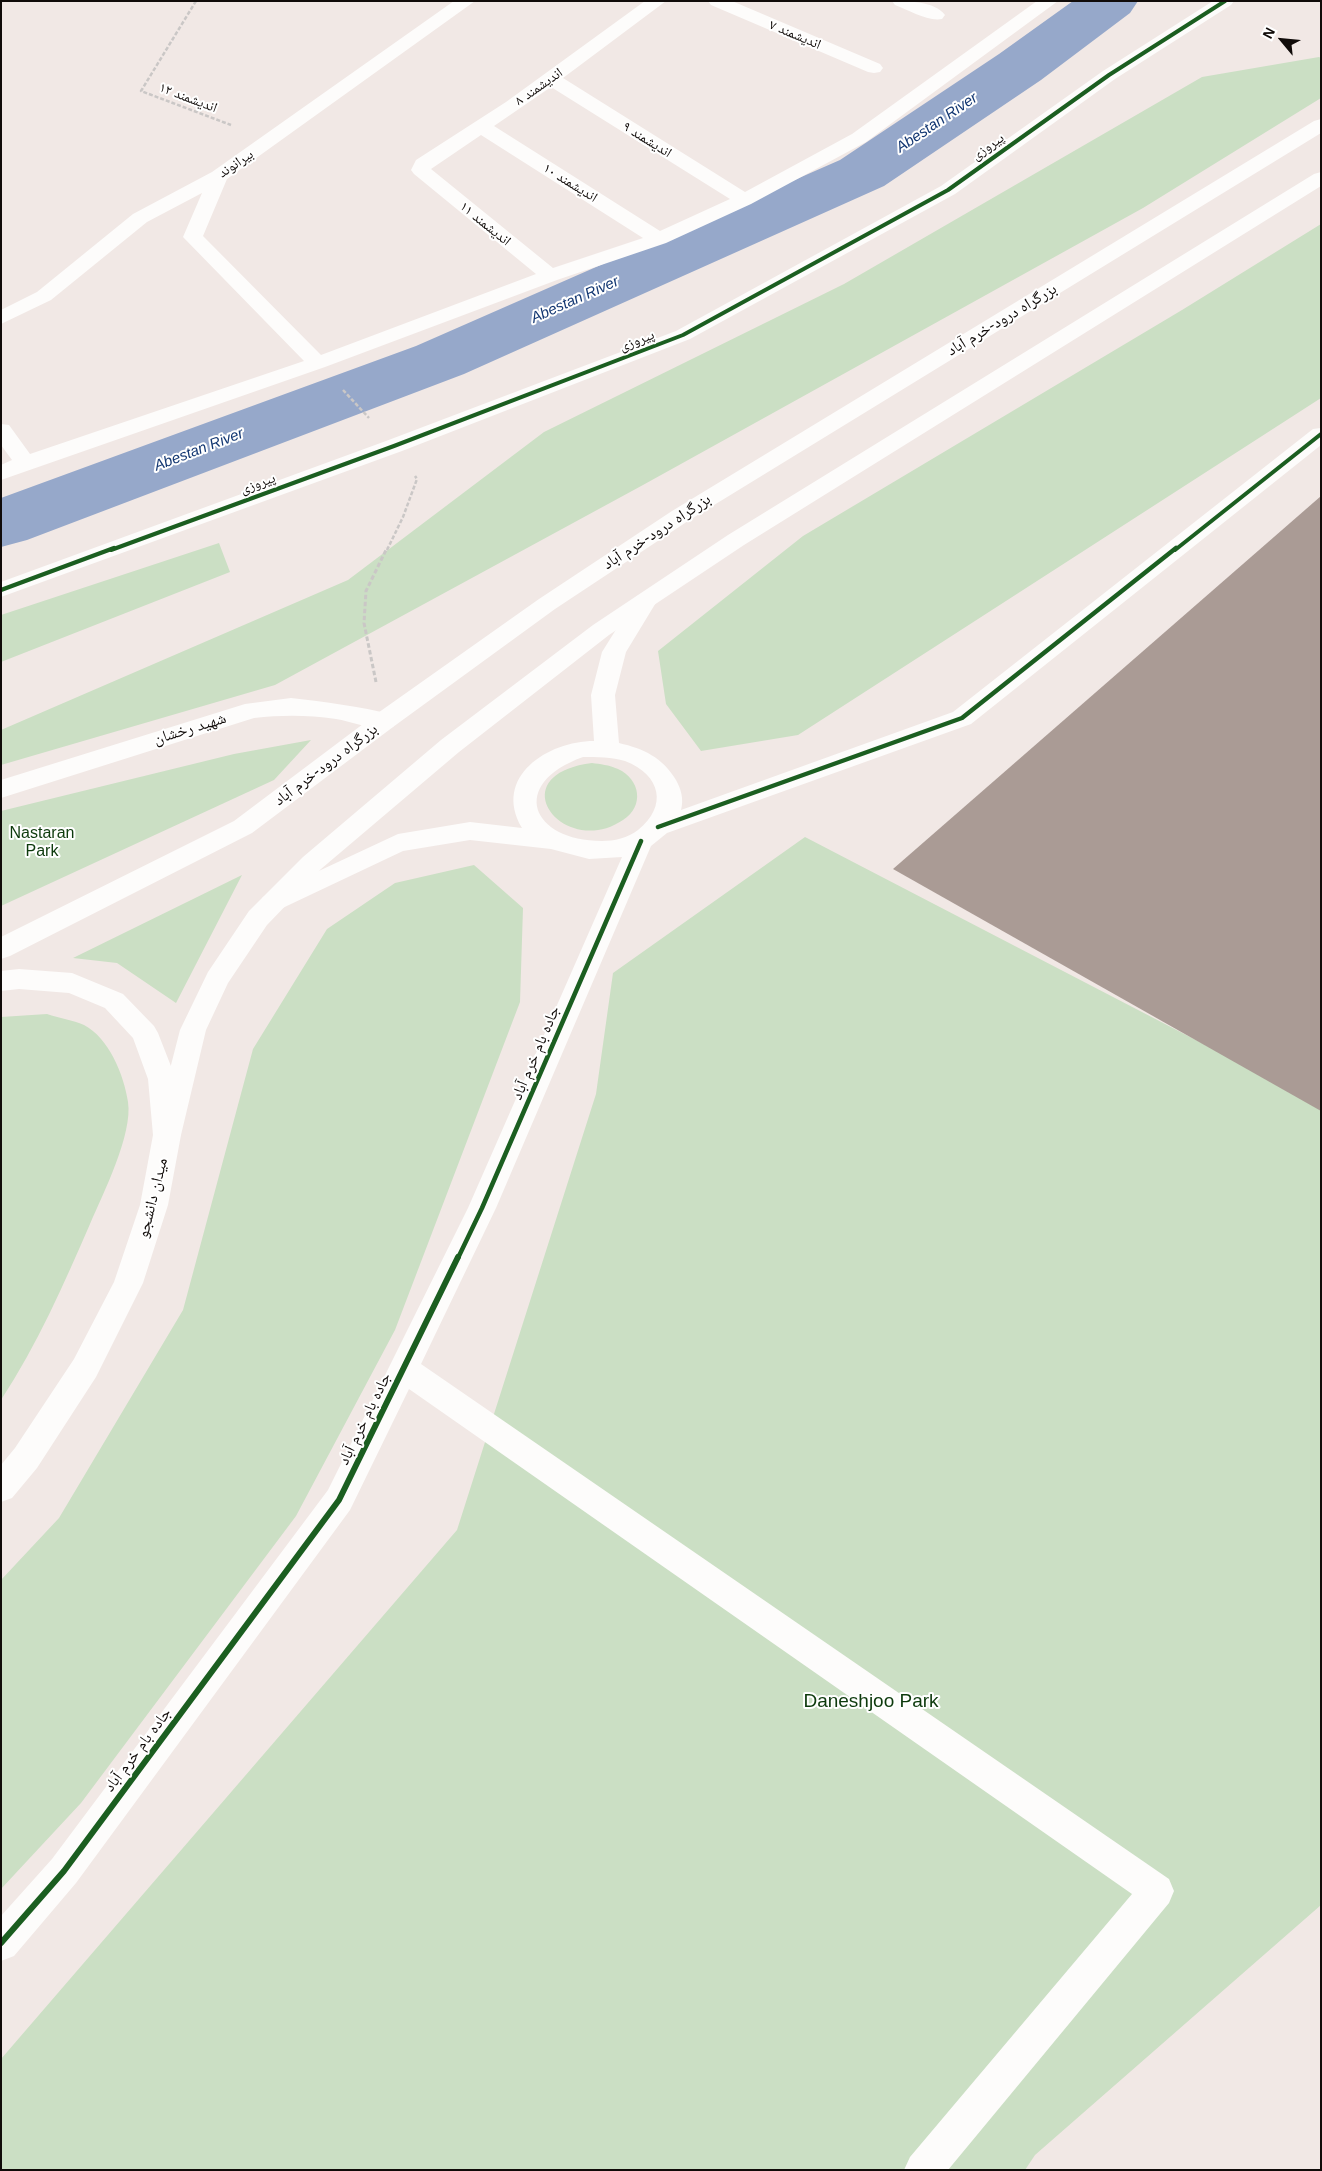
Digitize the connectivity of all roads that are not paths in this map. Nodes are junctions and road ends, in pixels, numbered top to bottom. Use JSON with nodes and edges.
{"nodes":[{"id":1,"x":466,"y":1,"type":"edge"},
{"id":2,"x":657,"y":1,"type":"edge"},
{"id":3,"x":717,"y":1,"type":"edge"},
{"id":4,"x":901,"y":1,"type":"edge"},
{"id":5,"x":1048,"y":1,"type":"edge"},
{"id":6,"x":1225,"y":1,"type":"edge"},
{"id":7,"x":936,"y":15,"type":"dead end"},
{"id":8,"x":874,"y":68,"type":"dead end"},
{"id":9,"x":551,"y":79,"type":"junction"},
{"id":10,"x":1321,"y":125,"type":"edge"},
{"id":11,"x":482,"y":127,"type":"junction"},
{"id":12,"x":421,"y":170,"type":"joint"},
{"id":13,"x":219,"y":176,"type":"junction"},
{"id":14,"x":1321,"y":178,"type":"edge"},
{"id":15,"x":744,"y":200,"type":"junction"},
{"id":16,"x":659,"y":239,"type":"junction"},
{"id":17,"x":550,"y":276,"type":"junction"},
{"id":18,"x":1,"y":318,"type":"edge"},
{"id":19,"x":318,"y":363,"type":"junction"},
{"id":20,"x":1,"y":430,"type":"edge"},
{"id":21,"x":1321,"y":434,"type":"edge"},
{"id":22,"x":24,"y":464,"type":"junction"},
{"id":23,"x":1,"y":473,"type":"edge"},
{"id":24,"x":1,"y":590,"type":"edge"},
{"id":25,"x":645,"y":601,"type":"junction"},
{"id":26,"x":384,"y":721,"type":"junction"},
{"id":27,"x":606,"y":749,"type":"junction"},
{"id":28,"x":1,"y":789,"type":"edge"},
{"id":29,"x":649,"y":834,"type":"junction"},
{"id":30,"x":550,"y":840,"type":"junction"},
{"id":31,"x":272,"y":904,"type":"junction"},
{"id":32,"x":1,"y":950,"type":"edge"},
{"id":33,"x":1,"y":981,"type":"edge"},
{"id":34,"x":168,"y":1135,"type":"junction"},
{"id":35,"x":404,"y":1369,"type":"junction"},
{"id":36,"x":1,"y":1488,"type":"edge"},
{"id":37,"x":1,"y":1943,"type":"edge"},
{"id":38,"x":923,"y":2170,"type":"edge"}],
"edges":[{"from":1,"to":13,"type":"main road","name":"بیرانوند"},
{"from":2,"to":9,"type":"main road","name":"اندیشمند ۸"},
{"from":3,"to":8,"type":"main road","name":"اندیشمند ۷"},
{"from":4,"to":7,"type":"main road"},
{"from":5,"to":15,"type":"main road"},
{"from":6,"to":24,"type":"main road","name":"پیروزی"},
{"from":9,"to":11,"type":"main road","name":"اندیشمند ۸"},
{"from":9,"to":15,"type":"main road","name":"اندیشمند ۹"},
{"from":10,"to":26,"type":"main road","name":"بزرگراه درود-خرم آباد"},
{"from":11,"to":12,"type":"main road","name":"اندیشمند ۸"},
{"from":11,"to":16,"type":"main road","name":"اندیشمند ۱۰"},
{"from":12,"to":17,"type":"main road","name":"اندیشمند ۱۱"},
{"from":13,"to":18,"type":"main road","name":"بیرانوند"},
{"from":13,"to":19,"type":"main road"},
{"from":14,"to":25,"type":"main road"},
{"from":15,"to":16,"type":"main road"},
{"from":16,"to":17,"type":"main road"},
{"from":17,"to":19,"type":"main road"},
{"from":19,"to":22,"type":"main road"},
{"from":20,"to":22,"type":"main road"},
{"from":21,"to":29,"type":"main road"},
{"from":22,"to":23,"type":"main road"},
{"from":25,"to":27,"type":"main road"},
{"from":25,"to":31,"type":"main road"},
{"from":26,"to":28,"type":"main road","name":"شهید رخشان"},
{"from":26,"to":32,"type":"main road","name":"بزرگراه درود-خرم آباد"},
{"from":27,"to":29,"type":"main road"},
{"from":27,"to":30,"type":"main road"},
{"from":29,"to":30,"type":"main road"},
{"from":29,"to":35,"type":"main road","name":"جاده بام خرم آباد"},
{"from":30,"to":31,"type":"main road"},
{"from":31,"to":34,"type":"main road"},
{"from":33,"to":34,"type":"main road","name":"میدان دانشجو"},
{"from":34,"to":36,"type":"main road","name":"میدان دانشجو"},
{"from":35,"to":37,"type":"main road","name":"جاده بام خرم آباد"},
{"from":35,"to":38,"type":"main road"}]}
